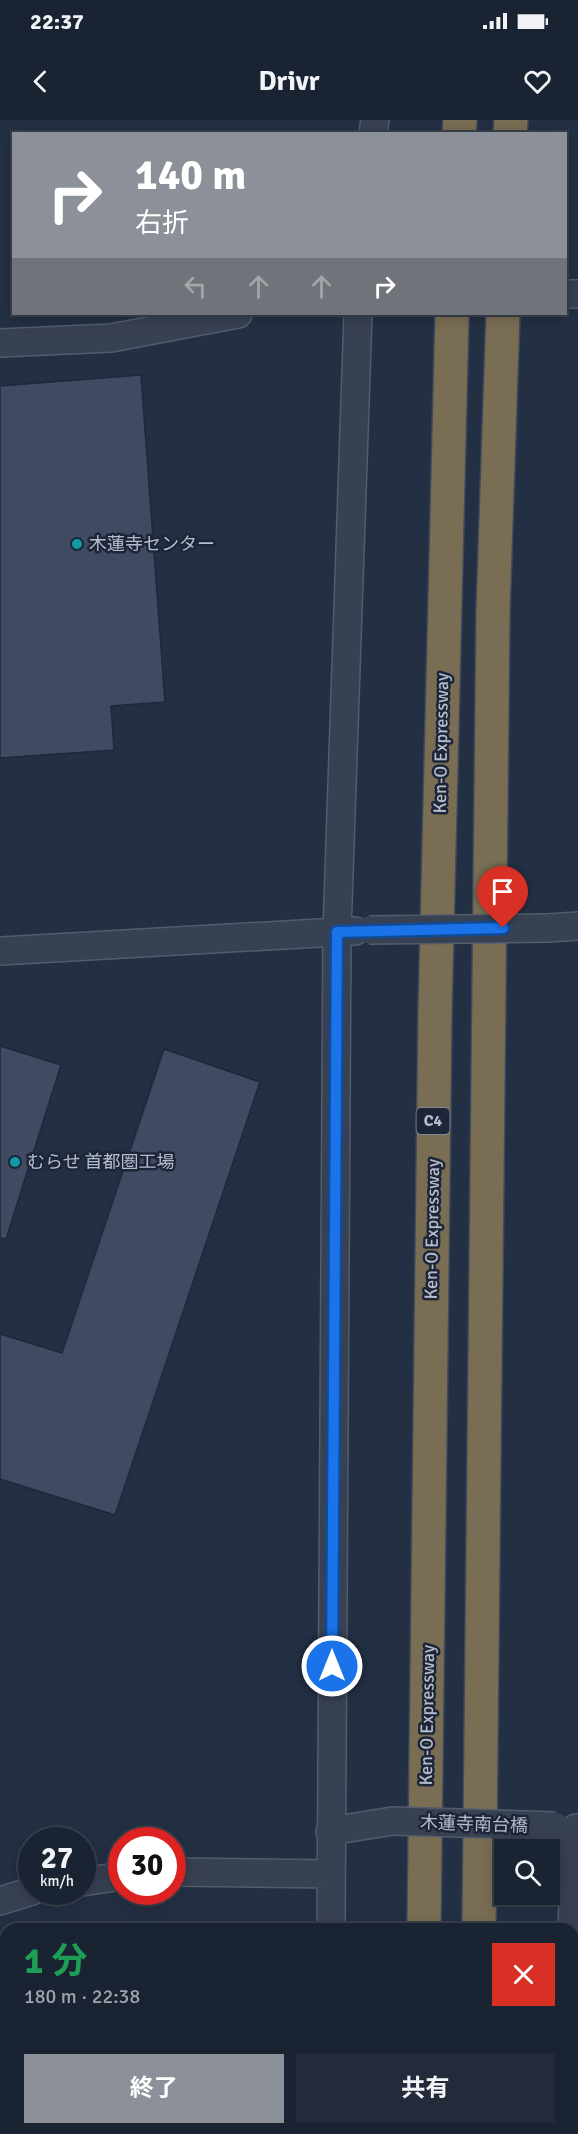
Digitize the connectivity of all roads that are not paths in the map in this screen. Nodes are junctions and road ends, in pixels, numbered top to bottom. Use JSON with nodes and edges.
{"nodes":[{"id":1,"x":233,"y":315,"type":"edge"},
{"id":2,"x":358,"y":315,"type":"edge"},
{"id":3,"x":452,"y":315,"type":"edge"},
{"id":4,"x":504,"y":315,"type":"edge"},
{"id":5,"x":0,"y":343,"type":"edge"},
{"id":6,"x":578,"y":926,"type":"edge"},
{"id":7,"x":337,"y":932,"type":"junction"},
{"id":8,"x":0,"y":951,"type":"edge"},
{"id":9,"x":570,"y":1827,"type":"edge"},
{"id":10,"x":330,"y":1832,"type":"junction"},
{"id":11,"x":186,"y":1872,"type":"edge"},
{"id":12,"x":332,"y":1874,"type":"junction"},
{"id":13,"x":18,"y":1895,"type":"edge"},
{"id":14,"x":0,"y":1901,"type":"edge"},
{"id":15,"x":331,"y":1923,"type":"edge"},
{"id":16,"x":424,"y":1923,"type":"edge"},
{"id":17,"x":479,"y":1923,"type":"edge"},
{"id":18,"x":572,"y":1923,"type":"edge"}],
"edges":[{"from":1,"to":5,"type":"street"},
{"from":2,"to":7,"type":"street"},
{"from":3,"to":16,"type":"highway","name":"Ken-O Expressway","number":"C4"},
{"from":4,"to":17,"type":"highway"},
{"from":6,"to":7,"type":"street","bridge":true},
{"from":7,"to":8,"type":"street"},
{"from":7,"to":10,"type":"street"},
{"from":9,"to":10,"type":"street","name":"木蓮寺南台橋","bridge":true},
{"from":9,"to":18,"type":"street"},
{"from":10,"to":12,"type":"street"},
{"from":11,"to":12,"type":"street"},
{"from":12,"to":15,"type":"street"},
{"from":13,"to":14,"type":"street"}]}
